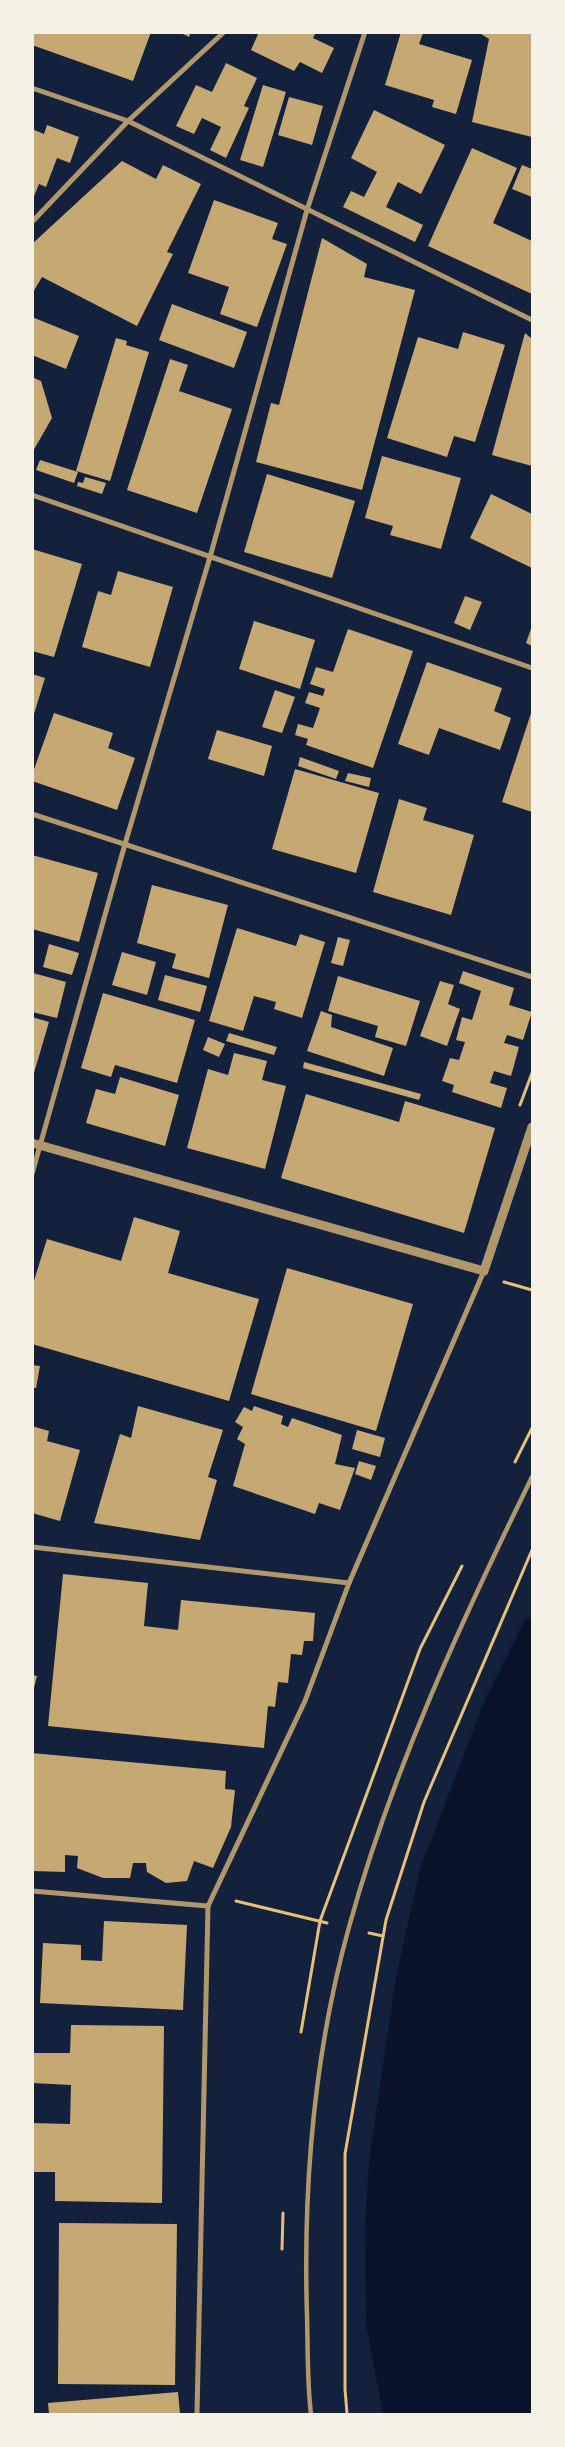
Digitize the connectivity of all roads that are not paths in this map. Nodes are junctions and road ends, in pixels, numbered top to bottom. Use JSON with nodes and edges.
{"nodes":[{"id":1,"x":224,"y":32,"type":"edge"},
{"id":2,"x":365,"y":32,"type":"edge"},
{"id":3,"x":32,"y":88,"type":"edge"},
{"id":4,"x":128,"y":121,"type":"junction"},
{"id":5,"x":307,"y":210,"type":"junction"},
{"id":6,"x":32,"y":222,"type":"edge"},
{"id":7,"x":532,"y":320,"type":"edge"},
{"id":8,"x":32,"y":495,"type":"edge"},
{"id":9,"x":210,"y":557,"type":"junction"},
{"id":10,"x":532,"y":668,"type":"edge"},
{"id":11,"x":32,"y":814,"type":"edge"},
{"id":12,"x":125,"y":844,"type":"junction"},
{"id":13,"x":532,"y":977,"type":"edge"},
{"id":14,"x":532,"y":1126,"type":"edge"},
{"id":15,"x":36,"y":1144,"type":"edge"},
{"id":16,"x":32,"y":1174,"type":"edge"},
{"id":17,"x":484,"y":1271,"type":"junction"},
{"id":18,"x":532,"y":1477,"type":"edge"},
{"id":19,"x":32,"y":1547,"type":"edge"},
{"id":20,"x":348,"y":1584,"type":"junction"},
{"id":21,"x":32,"y":1891,"type":"edge"},
{"id":22,"x":208,"y":1906,"type":"junction"},
{"id":23,"x":197,"y":2414,"type":"edge"},
{"id":24,"x":311,"y":2414,"type":"edge"}],
"edges":[{"from":1,"to":4,"type":"street"},
{"from":2,"to":5,"type":"street"},
{"from":3,"to":4,"type":"street"},
{"from":4,"to":5,"type":"street"},
{"from":4,"to":6,"type":"street"},
{"from":5,"to":7,"type":"street"},
{"from":5,"to":9,"type":"street"},
{"from":8,"to":9,"type":"street"},
{"from":9,"to":10,"type":"street"},
{"from":9,"to":12,"type":"street"},
{"from":11,"to":12,"type":"street"},
{"from":12,"to":13,"type":"street"},
{"from":12,"to":15,"type":"street"},
{"from":14,"to":17,"type":"street"},
{"from":15,"to":16,"type":"street"},
{"from":15,"to":17,"type":"street"},
{"from":17,"to":20,"type":"street"},
{"from":18,"to":24,"type":"street"},
{"from":19,"to":20,"type":"street"},
{"from":20,"to":22,"type":"street"},
{"from":21,"to":22,"type":"street"},
{"from":22,"to":23,"type":"street"}]}
